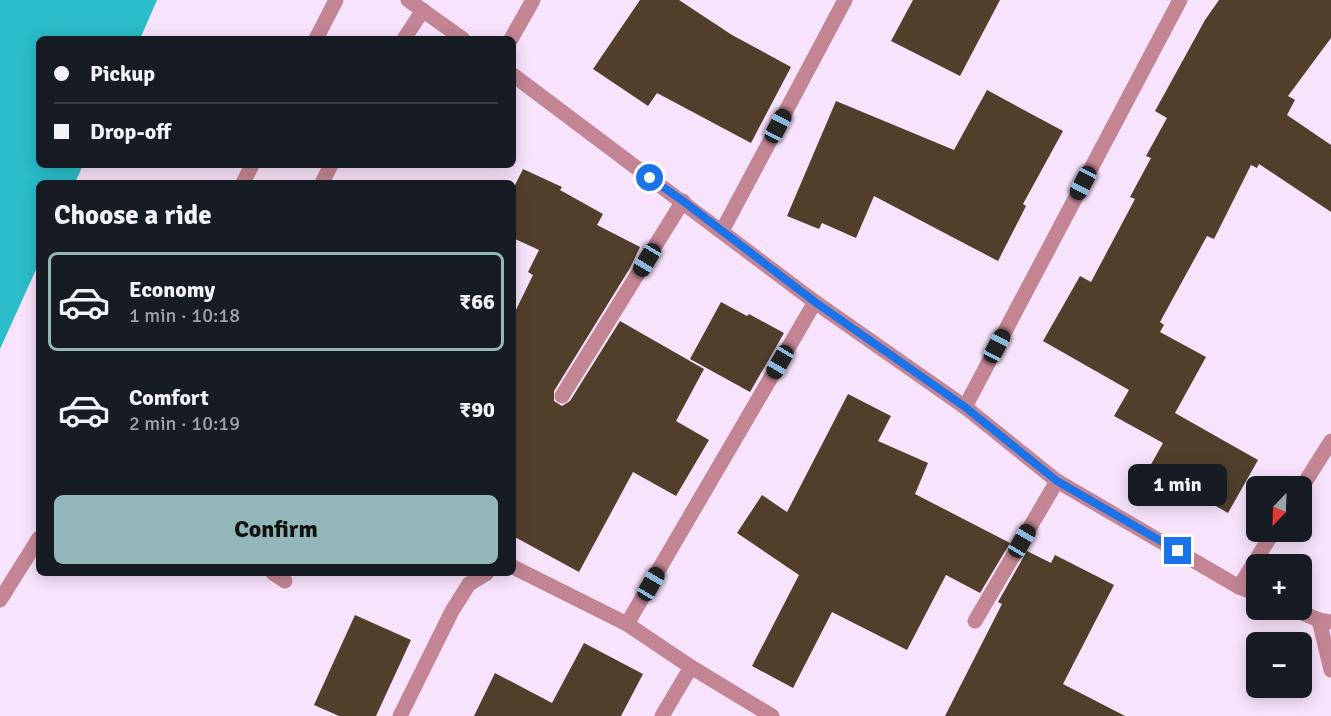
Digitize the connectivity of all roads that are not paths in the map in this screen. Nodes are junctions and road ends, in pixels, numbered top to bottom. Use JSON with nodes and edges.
{"nodes":[{"id":1,"x":336,"y":0,"type":"edge"},
{"id":2,"x":408,"y":0,"type":"edge"},
{"id":3,"x":533,"y":0,"type":"edge"},
{"id":4,"x":845,"y":0,"type":"edge"},
{"id":5,"x":1180,"y":0,"type":"edge"},
{"id":6,"x":423,"y":10,"type":"junction"},
{"id":7,"x":318,"y":36,"type":"edge"},
{"id":8,"x":406,"y":36,"type":"edge"},
{"id":9,"x":459,"y":36,"type":"edge"},
{"id":10,"x":513,"y":36,"type":"edge"},
{"id":11,"x":516,"y":77,"type":"edge"},
{"id":12,"x":683,"y":201,"type":"junction"},
{"id":13,"x":722,"y":231,"type":"junction"},
{"id":14,"x":815,"y":302,"type":"junction"},
{"id":15,"x":562,"y":396,"type":"dead end"},
{"id":16,"x":965,"y":407,"type":"junction"},
{"id":17,"x":1331,"y":441,"type":"edge"},
{"id":18,"x":1309,"y":476,"type":"edge"},
{"id":19,"x":1057,"y":481,"type":"junction"},
{"id":20,"x":1267,"y":542,"type":"edge"},
{"id":21,"x":36,"y":543,"type":"edge"},
{"id":22,"x":516,"y":568,"type":"edge"},
{"id":23,"x":482,"y":576,"type":"edge"},
{"id":24,"x":1239,"y":587,"type":"junction"},
{"id":25,"x":1246,"y":590,"type":"edge"},
{"id":26,"x":0,"y":600,"type":"edge"},
{"id":27,"x":975,"y":621,"type":"dead end"},
{"id":28,"x":1325,"y":621,"type":"edge"},
{"id":29,"x":627,"y":624,"type":"junction"},
{"id":30,"x":691,"y":667,"type":"junction"},
{"id":31,"x":1331,"y":670,"type":"edge"},
{"id":32,"x":400,"y":716,"type":"edge"},
{"id":33,"x":662,"y":716,"type":"edge"},
{"id":34,"x":772,"y":716,"type":"edge"}],
"edges":[{"from":1,"to":7,"type":"street"},
{"from":2,"to":6,"type":"street"},
{"from":3,"to":10,"type":"street"},
{"from":4,"to":13,"type":"street"},
{"from":5,"to":16,"type":"street"},
{"from":6,"to":8,"type":"street"},
{"from":6,"to":9,"type":"street"},
{"from":11,"to":12,"type":"street"},
{"from":12,"to":13,"type":"street"},
{"from":12,"to":15,"type":"street"},
{"from":13,"to":14,"type":"street"},
{"from":14,"to":16,"type":"street"},
{"from":14,"to":29,"type":"street"},
{"from":16,"to":19,"type":"street"},
{"from":17,"to":18,"type":"street"},
{"from":19,"to":24,"type":"street"},
{"from":19,"to":27,"type":"street"},
{"from":20,"to":24,"type":"street"},
{"from":21,"to":26,"type":"street"},
{"from":22,"to":29,"type":"street"},
{"from":23,"to":32,"type":"street"},
{"from":24,"to":25,"type":"street"},
{"from":28,"to":31,"type":"street"},
{"from":29,"to":30,"type":"street"},
{"from":30,"to":33,"type":"street"},
{"from":30,"to":34,"type":"street"}]}
